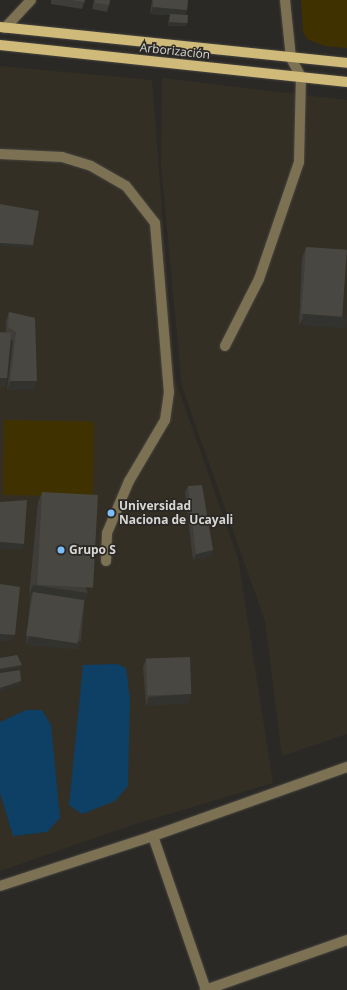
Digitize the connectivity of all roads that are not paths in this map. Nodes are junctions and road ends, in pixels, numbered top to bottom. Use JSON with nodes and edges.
{"nodes":[{"id":1,"x":31,"y":0,"type":"edge"},
{"id":2,"x":284,"y":0,"type":"edge"},
{"id":3,"x":3,"y":28,"type":"edge"},
{"id":4,"x":0,"y":45,"type":"edge"},
{"id":5,"x":291,"y":58,"type":"junction"},
{"id":6,"x":347,"y":63,"type":"edge"},
{"id":7,"x":301,"y":77,"type":"junction"},
{"id":8,"x":347,"y":82,"type":"edge"},
{"id":9,"x":0,"y":154,"type":"edge"},
{"id":10,"x":225,"y":346,"type":"dead end"},
{"id":11,"x":106,"y":561,"type":"dead end"},
{"id":12,"x":347,"y":767,"type":"edge"},
{"id":13,"x":153,"y":836,"type":"junction"},
{"id":14,"x":0,"y":886,"type":"edge"},
{"id":15,"x":347,"y":940,"type":"edge"},
{"id":16,"x":205,"y":990,"type":"edge"}],
"edges":[{"from":1,"to":3,"type":"street"},
{"from":2,"to":5,"type":"street"},
{"from":3,"to":5,"type":"main road","name":"Arborización"},
{"from":4,"to":7,"type":"main road","name":"Arborización"},
{"from":5,"to":6,"type":"main road","name":"Arborización"},
{"from":5,"to":7,"type":"street"},
{"from":7,"to":8,"type":"main road","name":"Arborización"},
{"from":7,"to":10,"type":"street"},
{"from":9,"to":11,"type":"street"},
{"from":12,"to":13,"type":"street"},
{"from":13,"to":14,"type":"street"},
{"from":13,"to":16,"type":"street"},
{"from":15,"to":16,"type":"street"}]}
